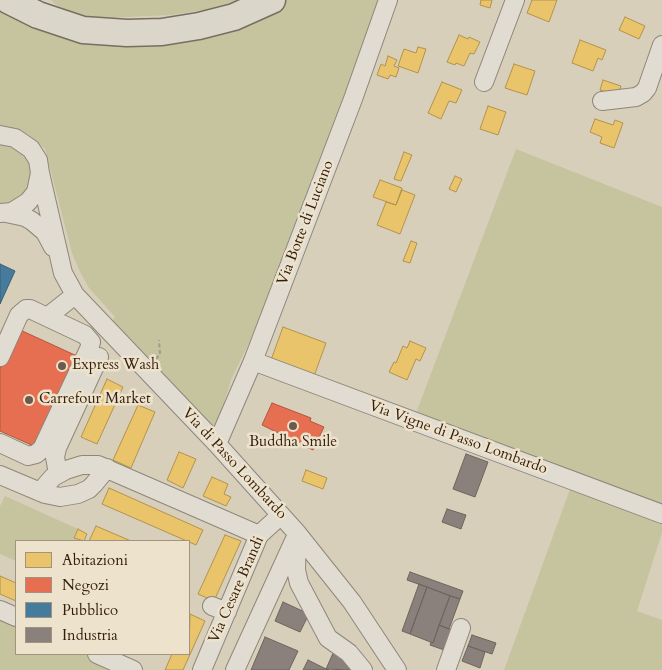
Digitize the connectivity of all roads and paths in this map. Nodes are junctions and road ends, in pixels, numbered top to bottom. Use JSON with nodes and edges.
{"nodes":[{"id":1,"x":8,"y":0,"type":"edge"},
{"id":2,"x":42,"y":0,"type":"edge"},
{"id":3,"x":272,"y":0,"type":"edge"},
{"id":4,"x":388,"y":0,"type":"edge"},
{"id":5,"x":515,"y":0,"type":"edge"},
{"id":6,"x":60,"y":22,"type":"junction"},
{"id":7,"x":662,"y":45,"type":"edge"},
{"id":8,"x":484,"y":82,"type":"dead end"},
{"id":9,"x":602,"y":101,"type":"dead end"},
{"id":10,"x":0,"y":135,"type":"edge"},
{"id":11,"x":40,"y":173,"type":"junction"},
{"id":12,"x":3,"y":213,"type":"edge"},
{"id":13,"x":62,"y":268,"type":"junction"},
{"id":14,"x":74,"y":295,"type":"junction"},
{"id":15,"x":47,"y":317,"type":"junction"},
{"id":16,"x":159,"y":340,"type":"dead end"},
{"id":17,"x":100,"y":357,"type":"dead end"},
{"id":18,"x":0,"y":358,"type":"edge"},
{"id":19,"x":253,"y":361,"type":"junction"},
{"id":20,"x":145,"y":370,"type":"junction"},
{"id":21,"x":0,"y":443,"type":"edge"},
{"id":22,"x":217,"y":444,"type":"junction"},
{"id":23,"x":107,"y":468,"type":"junction"},
{"id":24,"x":58,"y":474,"type":"junction"},
{"id":25,"x":0,"y":475,"type":"edge"},
{"id":26,"x":40,"y":492,"type":"junction"},
{"id":27,"x":662,"y":514,"type":"edge"},
{"id":28,"x":281,"y":516,"type":"junction"},
{"id":29,"x":298,"y":533,"type":"junction"},
{"id":30,"x":259,"y":535,"type":"junction"},
{"id":31,"x":0,"y":610,"type":"edge"},
{"id":32,"x":15,"y":617,"type":"edge"},
{"id":33,"x":461,"y":628,"type":"dead end"},
{"id":34,"x":99,"y":655,"type":"edge"},
{"id":35,"x":133,"y":670,"type":"edge"},
{"id":36,"x":202,"y":670,"type":"edge"},
{"id":37,"x":235,"y":670,"type":"edge"},
{"id":38,"x":363,"y":670,"type":"edge"},
{"id":39,"x":397,"y":670,"type":"edge"},
{"id":40,"x":446,"y":670,"type":"edge"}],
"edges":[{"from":1,"to":6,"type":"highway"},
{"from":2,"to":6,"type":"highway"},
{"from":3,"to":6,"type":"highway"},
{"from":4,"to":19,"type":"street","name":"Via Botte di Luciano"},
{"from":5,"to":8,"type":"street"},
{"from":7,"to":9,"type":"street"},
{"from":10,"to":11,"type":"street","name":"Via di Passo Lombardo"},
{"from":11,"to":12,"type":"street"},
{"from":11,"to":13,"type":"street","name":"Via di Passo Lombardo"},
{"from":12,"to":13,"type":"street","name":"Via di Passo Lombardo"},
{"from":13,"to":14,"type":"street","name":"Via di Passo Lombardo"},
{"from":14,"to":15,"type":"street"},
{"from":14,"to":20,"type":"street","name":"Via di Passo Lombardo"},
{"from":15,"to":18,"type":"street"},
{"from":15,"to":21,"type":"street"},
{"from":16,"to":20,"type":"path"},
{"from":17,"to":24,"type":"street"},
{"from":19,"to":22,"type":"street","name":"Via Botte di Luciano"},
{"from":19,"to":27,"type":"street","name":"Via Vigne di Passo Lombardo"},
{"from":20,"to":22,"type":"street","name":"Via di Passo Lombardo"},
{"from":22,"to":28,"type":"street","name":"Via di Passo Lombardo"},
{"from":23,"to":24,"type":"street"},
{"from":23,"to":26,"type":"street"},
{"from":23,"to":30,"type":"street"},
{"from":24,"to":26,"type":"street"},
{"from":25,"to":26,"type":"street"},
{"from":28,"to":29,"type":"street","name":"Via di Passo Lombardo"},
{"from":28,"to":30,"type":"street","name":"Via Cesare Brandi"},
{"from":29,"to":37,"type":"street"},
{"from":29,"to":38,"type":"street"},
{"from":29,"to":39,"type":"street","name":"Via di Passo Lombardo"},
{"from":30,"to":36,"type":"street","name":"Via Cesare Brandi"},
{"from":31,"to":32,"type":"street"},
{"from":33,"to":40,"type":"street"},
{"from":34,"to":35,"type":"street"}]}
